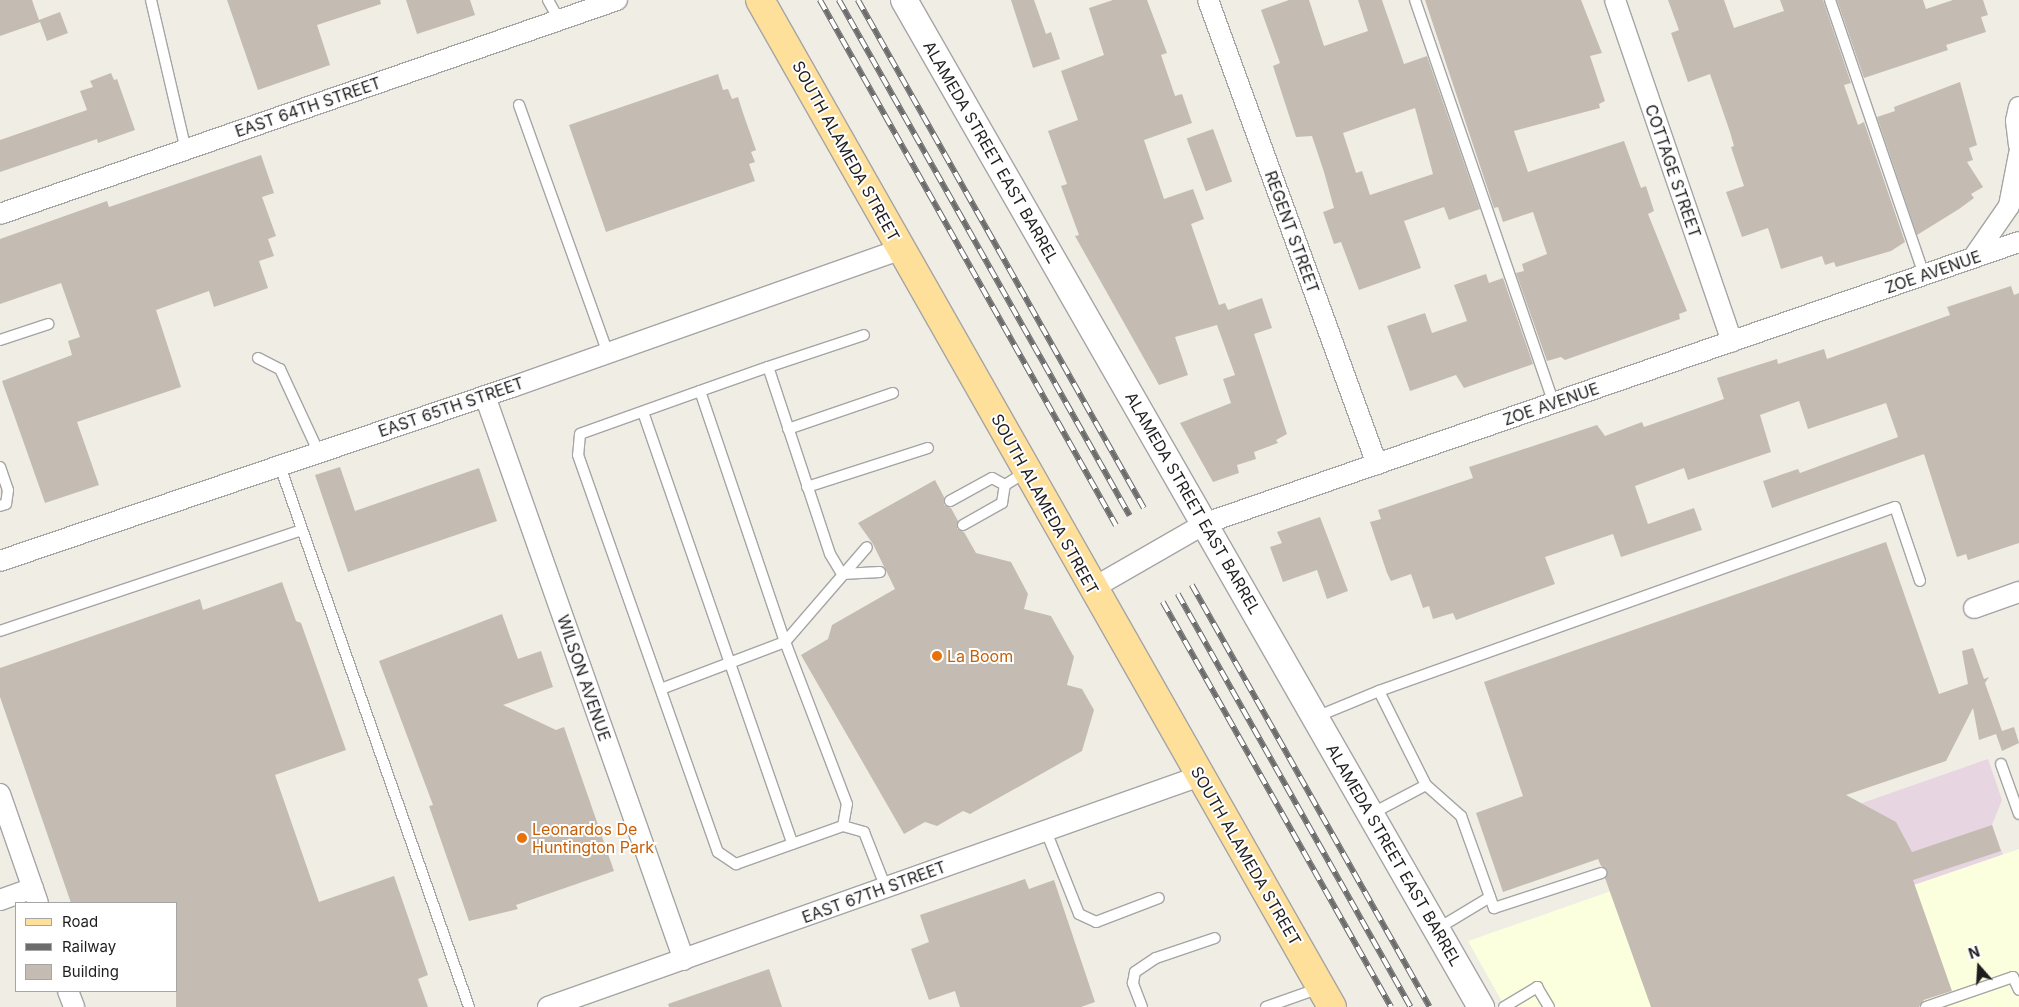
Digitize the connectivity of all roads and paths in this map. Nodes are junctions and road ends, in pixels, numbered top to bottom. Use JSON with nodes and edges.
{"nodes":[{"id":1,"x":151,"y":0,"type":"edge"},
{"id":2,"x":548,"y":0,"type":"edge"},
{"id":3,"x":617,"y":0,"type":"edge"},
{"id":4,"x":760,"y":0,"type":"edge"},
{"id":5,"x":904,"y":0,"type":"edge"},
{"id":6,"x":1208,"y":0,"type":"edge"},
{"id":7,"x":1415,"y":0,"type":"edge"},
{"id":8,"x":1615,"y":0,"type":"edge"},
{"id":9,"x":1830,"y":0,"type":"edge"},
{"id":10,"x":559,"y":20,"type":"junction"},
{"id":11,"x":519,"y":105,"type":"dead end"},
{"id":12,"x":2019,"y":107,"type":"edge"},
{"id":13,"x":2019,"y":146,"type":"edge"},
{"id":14,"x":186,"y":150,"type":"junction"},
{"id":15,"x":2019,"y":154,"type":"edge"},
{"id":16,"x":0,"y":214,"type":"edge"},
{"id":17,"x":2019,"y":242,"type":"edge"},
{"id":18,"x":901,"y":249,"type":"junction"},
{"id":19,"x":1973,"y":258,"type":"junction"},
{"id":20,"x":1924,"y":275,"type":"junction"},
{"id":21,"x":48,"y":324,"type":"dead end"},
{"id":22,"x":864,"y":335,"type":"dead end"},
{"id":23,"x":0,"y":340,"type":"edge"},
{"id":24,"x":1732,"y":341,"type":"junction"},
{"id":25,"x":608,"y":352,"type":"junction"},
{"id":26,"x":258,"y":358,"type":"dead end"},
{"id":27,"x":768,"y":367,"type":"junction"},
{"id":28,"x":700,"y":391,"type":"junction"},
{"id":29,"x":893,"y":393,"type":"dead end"},
{"id":30,"x":485,"y":396,"type":"junction"},
{"id":31,"x":1554,"y":403,"type":"junction"},
{"id":32,"x":643,"y":412,"type":"junction"},
{"id":33,"x":788,"y":429,"type":"junction"},
{"id":34,"x":928,"y":448,"type":"dead end"},
{"id":35,"x":319,"y":452,"type":"junction"},
{"id":36,"x":1377,"y":464,"type":"junction"},
{"id":37,"x":0,"y":466,"type":"edge"},
{"id":38,"x":280,"y":466,"type":"junction"},
{"id":39,"x":1016,"y":479,"type":"junction"},
{"id":40,"x":807,"y":487,"type":"junction"},
{"id":41,"x":950,"y":502,"type":"dead end"},
{"id":42,"x":0,"y":506,"type":"edge"},
{"id":43,"x":1206,"y":523,"type":"junction"},
{"id":44,"x":963,"y":525,"type":"dead end"},
{"id":45,"x":302,"y":530,"type":"junction"},
{"id":46,"x":867,"y":546,"type":"dead end"},
{"id":47,"x":0,"y":560,"type":"edge"},
{"id":48,"x":880,"y":572,"type":"dead end"},
{"id":49,"x":842,"y":574,"type":"junction"},
{"id":50,"x":1920,"y":581,"type":"dead end"},
{"id":51,"x":1092,"y":588,"type":"junction"},
{"id":52,"x":2019,"y":592,"type":"edge"},
{"id":53,"x":1974,"y":608,"type":"dead end"},
{"id":54,"x":0,"y":631,"type":"edge"},
{"id":55,"x":785,"y":642,"type":"junction"},
{"id":56,"x":732,"y":663,"type":"junction"},
{"id":57,"x":661,"y":689,"type":"junction"},
{"id":58,"x":1379,"y":690,"type":"junction"},
{"id":59,"x":1316,"y":717,"type":"junction"},
{"id":60,"x":2001,"y":764,"type":"dead end"},
{"id":61,"x":1200,"y":776,"type":"junction"},
{"id":62,"x":1426,"y":785,"type":"junction"},
{"id":63,"x":0,"y":794,"type":"edge"},
{"id":64,"x":1371,"y":814,"type":"junction"},
{"id":65,"x":2019,"y":814,"type":"edge"},
{"id":66,"x":843,"y":826,"type":"junction"},
{"id":67,"x":1046,"y":830,"type":"junction"},
{"id":68,"x":793,"y":844,"type":"junction"},
{"id":69,"x":1601,"y":873,"type":"dead end"},
{"id":70,"x":886,"y":888,"type":"junction"},
{"id":71,"x":36,"y":896,"type":"edge"},
{"id":72,"x":1490,"y":897,"type":"junction"},
{"id":73,"x":1159,"y":898,"type":"dead end"},
{"id":74,"x":0,"y":900,"type":"edge"},
{"id":75,"x":1436,"y":929,"type":"junction"},
{"id":76,"x":1215,"y":938,"type":"dead end"},
{"id":77,"x":684,"y":960,"type":"junction"},
{"id":78,"x":2019,"y":990,"type":"edge"},
{"id":79,"x":68,"y":992,"type":"edge"},
{"id":80,"x":1326,"y":997,"type":"edge"},
{"id":81,"x":74,"y":1007,"type":"edge"},
{"id":82,"x":470,"y":1007,"type":"edge"},
{"id":83,"x":548,"y":1007,"type":"edge"},
{"id":84,"x":1142,"y":1007,"type":"edge"},
{"id":85,"x":1266,"y":1007,"type":"edge"},
{"id":86,"x":1481,"y":1007,"type":"edge"},
{"id":87,"x":1504,"y":1007,"type":"edge"},
{"id":88,"x":1548,"y":1007,"type":"edge"},
{"id":89,"x":1926,"y":1007,"type":"edge"}],
"edges":[{"from":1,"to":14,"type":"lane"},
{"from":2,"to":10,"type":"lane"},
{"from":3,"to":10,"type":"street","name":"EAST 64TH STREET"},
{"from":4,"to":18,"type":"main road","name":"SOUTH ALAMEDA STREET"},
{"from":5,"to":43,"type":"street","name":"ALAMEDA STREET EAST BARREL"},
{"from":6,"to":36,"type":"street","name":"REGENT STREET"},
{"from":7,"to":31,"type":"lane"},
{"from":8,"to":24,"type":"street","name":"COTTAGE STREET"},
{"from":9,"to":20,"type":"lane"},
{"from":10,"to":14,"type":"street","name":"EAST 64TH STREET"},
{"from":11,"to":25,"type":"lane"},
{"from":12,"to":13,"type":"street"},
{"from":14,"to":16,"type":"street","name":"EAST 64TH STREET"},
{"from":15,"to":19,"type":"street"},
{"from":17,"to":19,"type":"street","name":"ZOE AVENUE"},
{"from":18,"to":25,"type":"street","name":"EAST 65TH STREET"},
{"from":18,"to":39,"type":"main road","name":"SOUTH ALAMEDA STREET"},
{"from":19,"to":20,"type":"street","name":"ZOE AVENUE"},
{"from":20,"to":24,"type":"street","name":"ZOE AVENUE"},
{"from":21,"to":23,"type":"lane"},
{"from":22,"to":27,"type":"lane"},
{"from":24,"to":31,"type":"street","name":"ZOE AVENUE"},
{"from":25,"to":30,"type":"street","name":"EAST 65TH STREET"},
{"from":26,"to":35,"type":"lane"},
{"from":27,"to":28,"type":"lane"},
{"from":27,"to":33,"type":"lane"},
{"from":28,"to":32,"type":"lane"},
{"from":28,"to":55,"type":"lane"},
{"from":29,"to":33,"type":"lane"},
{"from":30,"to":35,"type":"street","name":"EAST 65TH STREET"},
{"from":30,"to":77,"type":"street","name":"WILSON AVENUE"},
{"from":31,"to":36,"type":"street","name":"ZOE AVENUE"},
{"from":32,"to":56,"type":"lane"},
{"from":32,"to":57,"type":"lane"},
{"from":33,"to":40,"type":"lane"},
{"from":34,"to":40,"type":"lane"},
{"from":35,"to":38,"type":"street","name":"EAST 65TH STREET"},
{"from":36,"to":43,"type":"street","name":"ZOE AVENUE"},
{"from":37,"to":42,"type":"lane"},
{"from":38,"to":45,"type":"lane"},
{"from":38,"to":47,"type":"street","name":"EAST 65TH STREET"},
{"from":39,"to":41,"type":"lane"},
{"from":39,"to":44,"type":"lane"},
{"from":39,"to":51,"type":"main road","name":"SOUTH ALAMEDA STREET"},
{"from":40,"to":49,"type":"lane"},
{"from":43,"to":51,"type":"street","name":"ZOE AVENUE"},
{"from":43,"to":59,"type":"street","name":"ALAMEDA STREET EAST BARREL"},
{"from":45,"to":54,"type":"lane"},
{"from":45,"to":82,"type":"lane"},
{"from":46,"to":49,"type":"lane"},
{"from":48,"to":49,"type":"lane"},
{"from":49,"to":55,"type":"lane"},
{"from":50,"to":58,"type":"lane"},
{"from":51,"to":61,"type":"main road","name":"SOUTH ALAMEDA STREET"},
{"from":52,"to":53,"type":"street"},
{"from":55,"to":56,"type":"lane"},
{"from":55,"to":66,"type":"lane"},
{"from":56,"to":57,"type":"lane"},
{"from":56,"to":68,"type":"lane"},
{"from":57,"to":68,"type":"lane"},
{"from":58,"to":59,"type":"lane"},
{"from":58,"to":62,"type":"lane"},
{"from":59,"to":64,"type":"street","name":"ALAMEDA STREET EAST BARREL"},
{"from":60,"to":65,"type":"lane"},
{"from":61,"to":67,"type":"street","name":"EAST 67TH STREET"},
{"from":61,"to":80,"type":"main road","name":"SOUTH ALAMEDA STREET"},
{"from":62,"to":64,"type":"lane"},
{"from":62,"to":72,"type":"lane"},
{"from":63,"to":71,"type":"street"},
{"from":64,"to":75,"type":"street","name":"ALAMEDA STREET EAST BARREL"},
{"from":66,"to":68,"type":"lane"},
{"from":66,"to":70,"type":"lane"},
{"from":67,"to":70,"type":"street","name":"EAST 67TH STREET"},
{"from":67,"to":73,"type":"lane"},
{"from":69,"to":72,"type":"lane"},
{"from":70,"to":77,"type":"street","name":"EAST 67TH STREET"},
{"from":71,"to":74,"type":"street"},
{"from":72,"to":75,"type":"lane"},
{"from":75,"to":86,"type":"street","name":"ALAMEDA STREET EAST BARREL"},
{"from":76,"to":84,"type":"lane"},
{"from":77,"to":83,"type":"street","name":"EAST 67TH STREET"},
{"from":78,"to":89,"type":"lane"},
{"from":79,"to":81,"type":"street"},
{"from":80,"to":85,"type":"lane"},
{"from":87,"to":88,"type":"lane"}]}
